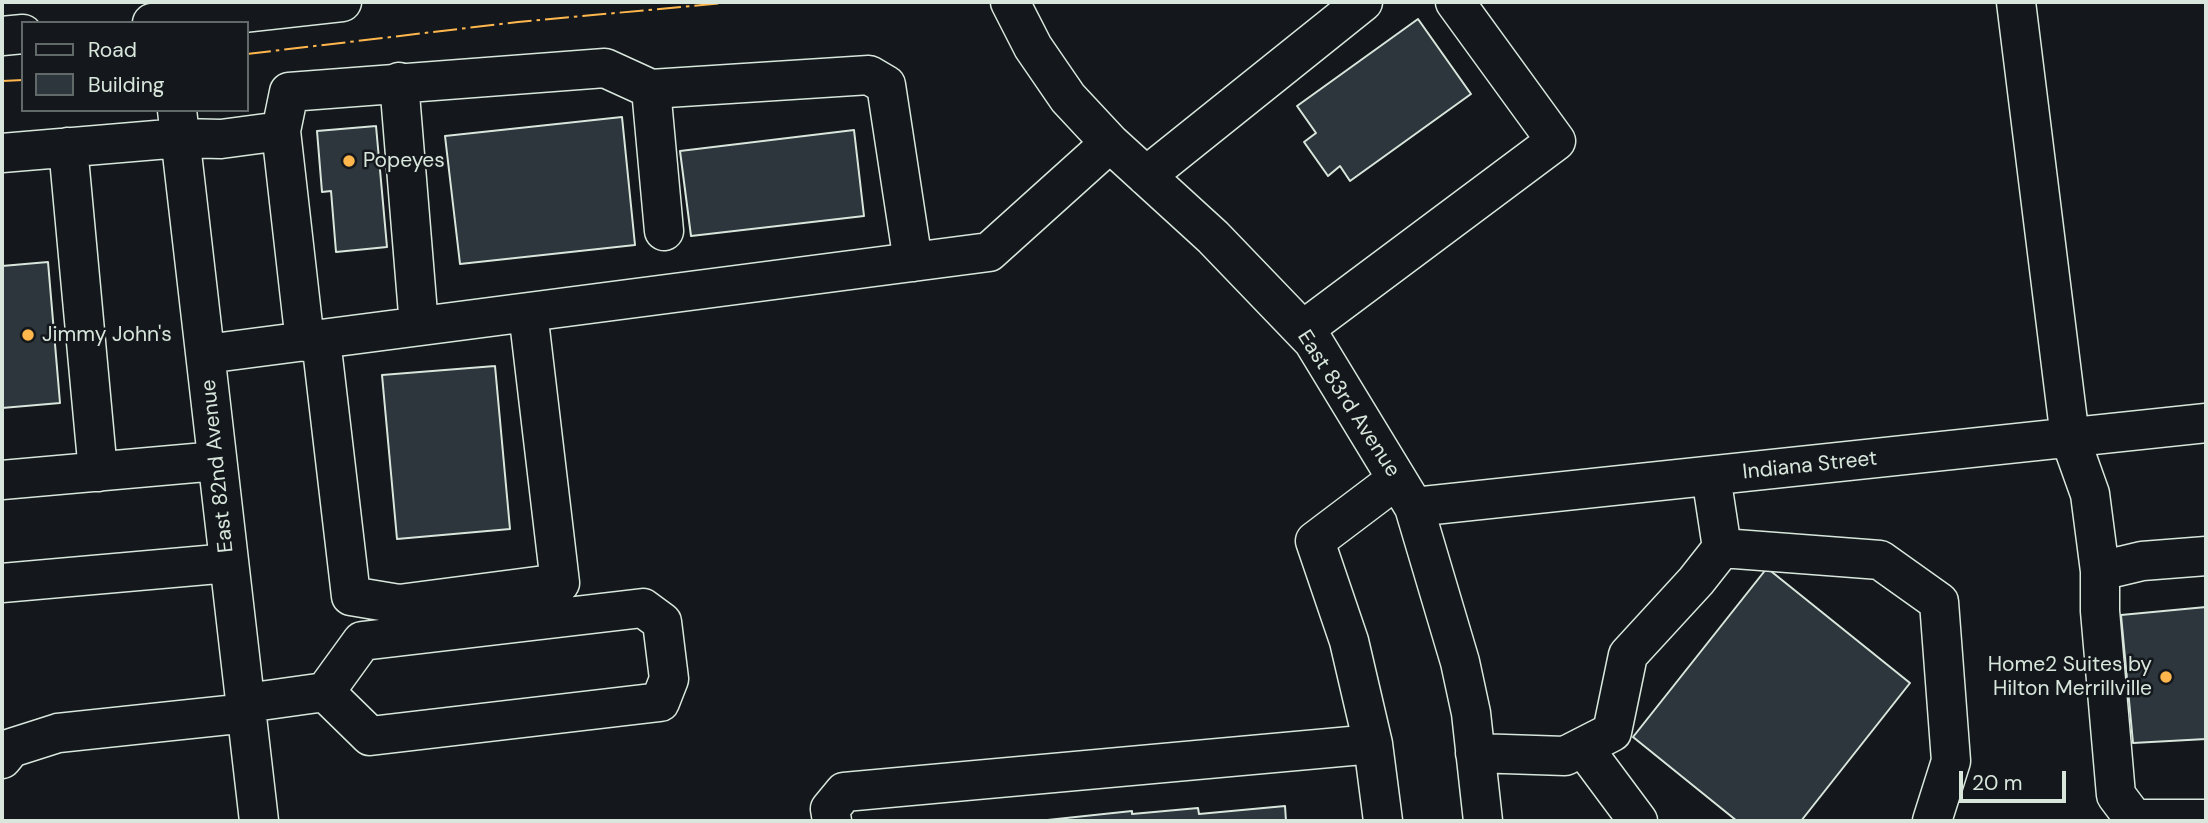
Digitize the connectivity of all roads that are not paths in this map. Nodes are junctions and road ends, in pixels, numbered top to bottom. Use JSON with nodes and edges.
{"nodes":[{"id":1,"x":342,"y":2,"type":"edge"},
{"id":2,"x":1010,"y":2,"type":"edge"},
{"id":3,"x":1363,"y":2,"type":"edge"},
{"id":4,"x":1455,"y":2,"type":"edge"},
{"id":5,"x":2016,"y":2,"type":"edge"},
{"id":6,"x":171,"y":21,"type":"edge"},
{"id":7,"x":21,"y":34,"type":"edge"},
{"id":8,"x":2,"y":36,"type":"edge"},
{"id":9,"x":399,"y":82,"type":"junction"},
{"id":10,"x":651,"y":89,"type":"junction"},
{"id":11,"x":178,"y":124,"type":"edge"},
{"id":12,"x":281,"y":131,"type":"junction"},
{"id":13,"x":1110,"y":143,"type":"junction"},
{"id":14,"x":68,"y":147,"type":"junction"},
{"id":15,"x":2,"y":153,"type":"edge"},
{"id":16,"x":1146,"y":176,"type":"junction"},
{"id":17,"x":664,"y":231,"type":"dead end"},
{"id":18,"x":913,"y":262,"type":"junction"},
{"id":19,"x":528,"y":312,"type":"junction"},
{"id":20,"x":419,"y":326,"type":"junction"},
{"id":21,"x":1303,"y":330,"type":"junction"},
{"id":22,"x":313,"y":341,"type":"junction"},
{"id":23,"x":205,"y":354,"type":"junction"},
{"id":24,"x":2206,"y":424,"type":"edge"},
{"id":25,"x":2070,"y":438,"type":"junction"},
{"id":26,"x":217,"y":461,"type":"junction"},
{"id":27,"x":98,"y":472,"type":"junction"},
{"id":28,"x":1711,"y":476,"type":"junction"},
{"id":29,"x":2,"y":480,"type":"edge"},
{"id":30,"x":1406,"y":493,"type":"junction"},
{"id":31,"x":1722,"y":548,"type":"junction"},
{"id":32,"x":2206,"y":556,"type":"edge"},
{"id":33,"x":229,"y":563,"type":"junction"},
{"id":34,"x":2100,"y":570,"type":"junction"},
{"id":35,"x":2,"y":583,"type":"edge"},
{"id":36,"x":325,"y":692,"type":"junction"},
{"id":37,"x":246,"y":708,"type":"junction"},
{"id":38,"x":1373,"y":744,"type":"junction"},
{"id":39,"x":1583,"y":747,"type":"junction"},
{"id":40,"x":1475,"y":753,"type":"junction"},
{"id":41,"x":2,"y":759,"type":"edge"},
{"id":42,"x":2206,"y":819,"type":"edge"},
{"id":43,"x":260,"y":821,"type":"edge"},
{"id":44,"x":832,"y":821,"type":"edge"},
{"id":45,"x":1383,"y":821,"type":"edge"},
{"id":46,"x":1483,"y":821,"type":"edge"},
{"id":47,"x":1638,"y":821,"type":"edge"},
{"id":48,"x":1932,"y":821,"type":"edge"}],
"edges":[{"from":1,"to":6,"type":"street"},
{"from":2,"to":13,"type":"street","name":"East 83rd Avenue"},
{"from":3,"to":16,"type":"street"},
{"from":4,"to":21,"type":"street"},
{"from":5,"to":25,"type":"street"},
{"from":7,"to":8,"type":"street"},
{"from":9,"to":10,"type":"street"},
{"from":9,"to":12,"type":"street"},
{"from":9,"to":20,"type":"street"},
{"from":10,"to":17,"type":"street"},
{"from":10,"to":18,"type":"street"},
{"from":11,"to":12,"type":"street"},
{"from":11,"to":14,"type":"street"},
{"from":11,"to":23,"type":"street","name":"East 82nd Avenue"},
{"from":12,"to":22,"type":"street"},
{"from":13,"to":16,"type":"street","name":"East 83rd Avenue"},
{"from":13,"to":18,"type":"street"},
{"from":14,"to":15,"type":"street"},
{"from":14,"to":27,"type":"street"},
{"from":16,"to":21,"type":"street","name":"East 83rd Avenue"},
{"from":18,"to":19,"type":"street"},
{"from":19,"to":20,"type":"street"},
{"from":19,"to":22,"type":"street"},
{"from":20,"to":22,"type":"street"},
{"from":21,"to":30,"type":"street","name":"East 83rd Avenue"},
{"from":22,"to":23,"type":"street"},
{"from":23,"to":26,"type":"street","name":"East 82nd Avenue"},
{"from":24,"to":25,"type":"street","name":"Indiana Street"},
{"from":25,"to":28,"type":"street","name":"Indiana Street"},
{"from":25,"to":34,"type":"street"},
{"from":26,"to":27,"type":"street"},
{"from":26,"to":33,"type":"street","name":"East 82nd Avenue"},
{"from":27,"to":29,"type":"street"},
{"from":28,"to":30,"type":"street","name":"Indiana Street"},
{"from":28,"to":31,"type":"street"},
{"from":30,"to":38,"type":"street"},
{"from":30,"to":40,"type":"street","name":"East 83rd Avenue"},
{"from":31,"to":39,"type":"street"},
{"from":31,"to":48,"type":"street"},
{"from":32,"to":34,"type":"street"},
{"from":33,"to":35,"type":"street"},
{"from":33,"to":37,"type":"street","name":"East 82nd Avenue"},
{"from":34,"to":42,"type":"street"},
{"from":36,"to":36,"type":"street"},
{"from":36,"to":37,"type":"street"},
{"from":37,"to":41,"type":"street"},
{"from":37,"to":43,"type":"street","name":"East 82nd Avenue"},
{"from":38,"to":44,"type":"street"},
{"from":38,"to":45,"type":"street"},
{"from":39,"to":40,"type":"street"},
{"from":39,"to":47,"type":"street"},
{"from":40,"to":46,"type":"street","name":"East 83rd Avenue"}]}
